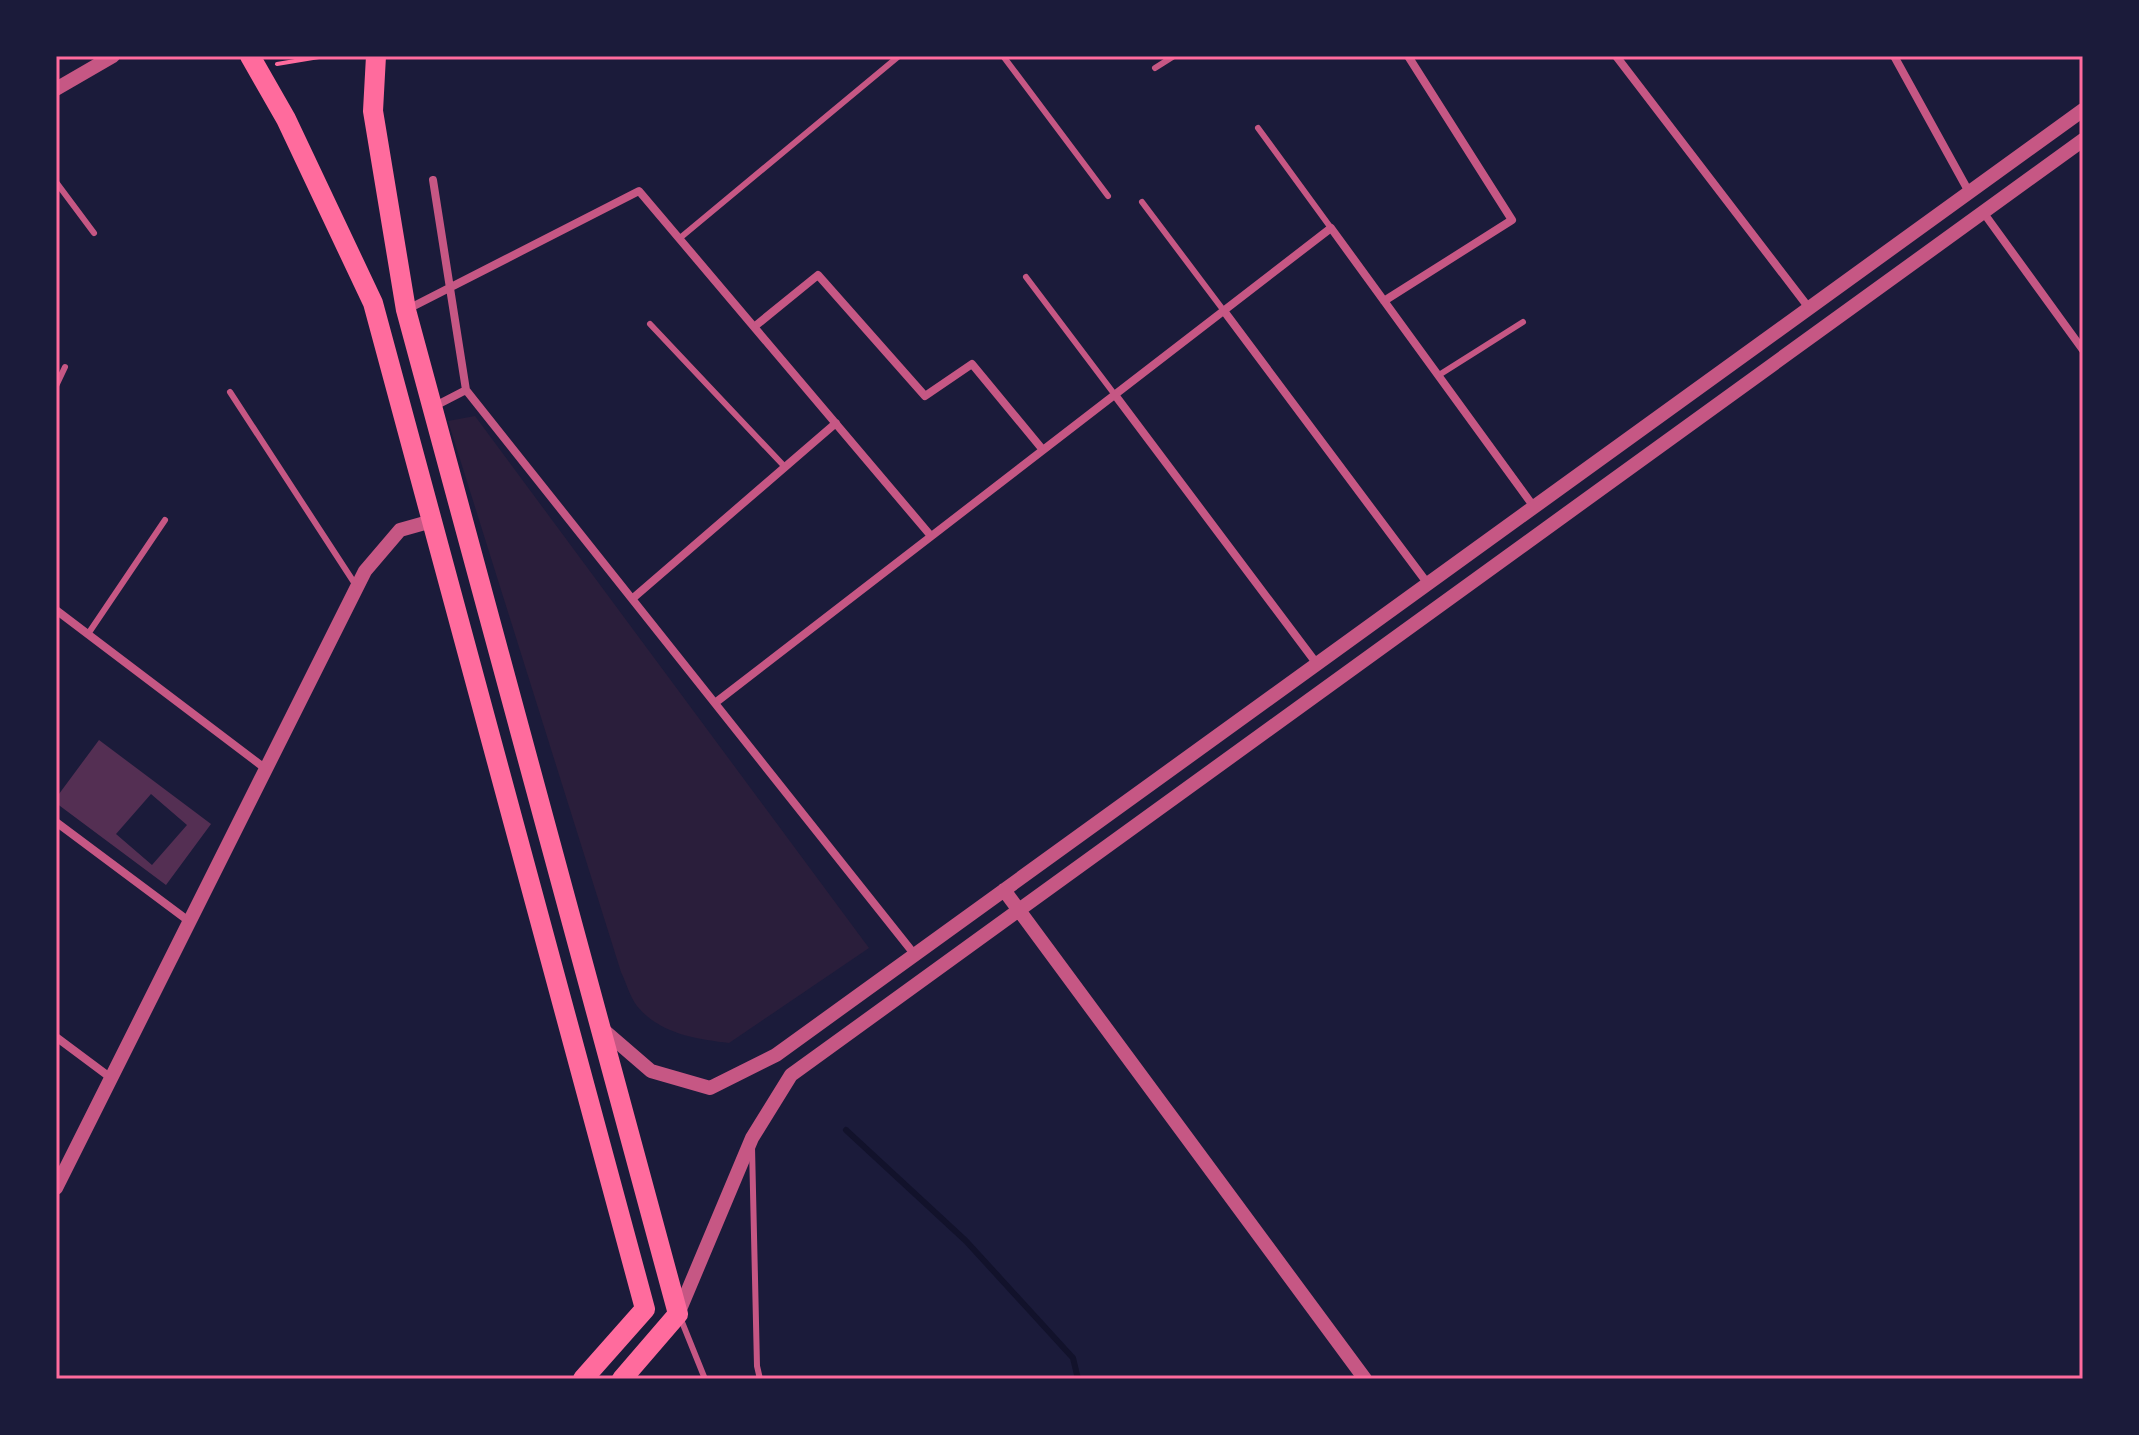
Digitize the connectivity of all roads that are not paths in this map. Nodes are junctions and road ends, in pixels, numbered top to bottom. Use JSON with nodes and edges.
{"nodes":[{"id":1,"x":113,"y":56,"type":"edge"},
{"id":2,"x":250,"y":56,"type":"edge"},
{"id":3,"x":376,"y":56,"type":"edge"},
{"id":4,"x":899,"y":56,"type":"edge"},
{"id":5,"x":1003,"y":56,"type":"edge"},
{"id":6,"x":1174,"y":56,"type":"edge"},
{"id":7,"x":1408,"y":56,"type":"edge"},
{"id":8,"x":1616,"y":56,"type":"edge"},
{"id":9,"x":1894,"y":56,"type":"edge"},
{"id":10,"x":1155,"y":68,"type":"dead end"},
{"id":11,"x":56,"y":89,"type":"edge"},
{"id":12,"x":2083,"y":110,"type":"edge"},
{"id":13,"x":1258,"y":128,"type":"dead end"},
{"id":14,"x":2083,"y":140,"type":"edge"},
{"id":15,"x":433,"y":180,"type":"dead end"},
{"id":16,"x":56,"y":182,"type":"edge"},
{"id":17,"x":1969,"y":192,"type":"junction"},
{"id":18,"x":1108,"y":196,"type":"dead end"},
{"id":19,"x":1142,"y":202,"type":"dead end"},
{"id":20,"x":1983,"y":212,"type":"junction"},
{"id":21,"x":1331,"y":228,"type":"junction"},
{"id":22,"x":94,"y":233,"type":"dead end"},
{"id":23,"x":680,"y":238,"type":"junction"},
{"id":24,"x":1026,"y":277,"type":"dead end"},
{"id":25,"x":450,"y":288,"type":"junction"},
{"id":26,"x":1384,"y":301,"type":"junction"},
{"id":27,"x":1809,"y":308,"type":"junction"},
{"id":28,"x":406,"y":310,"type":"junction"},
{"id":29,"x":1224,"y":311,"type":"junction"},
{"id":30,"x":1523,"y":322,"type":"dead end"},
{"id":31,"x":650,"y":324,"type":"dead end"},
{"id":32,"x":754,"y":327,"type":"junction"},
{"id":33,"x":2083,"y":350,"type":"edge"},
{"id":34,"x":65,"y":367,"type":"dead end"},
{"id":35,"x":1439,"y":375,"type":"junction"},
{"id":36,"x":56,"y":386,"type":"edge"},
{"id":37,"x":466,"y":390,"type":"junction"},
{"id":38,"x":230,"y":392,"type":"dead end"},
{"id":39,"x":1115,"y":395,"type":"junction"},
{"id":40,"x":432,"y":407,"type":"junction"},
{"id":41,"x":1672,"y":407,"type":"junction"},
{"id":42,"x":836,"y":423,"type":"junction"},
{"id":43,"x":1686,"y":427,"type":"junction"},
{"id":44,"x":1043,"y":450,"type":"junction"},
{"id":45,"x":785,"y":467,"type":"junction"},
{"id":46,"x":1534,"y":507,"type":"junction"},
{"id":47,"x":165,"y":520,"type":"dead end"},
{"id":48,"x":432,"y":521,"type":"junction"},
{"id":49,"x":931,"y":536,"type":"junction"},
{"id":50,"x":1428,"y":584,"type":"junction"},
{"id":51,"x":357,"y":587,"type":"junction"},
{"id":52,"x":632,"y":599,"type":"junction"},
{"id":53,"x":56,"y":610,"type":"edge"},
{"id":54,"x":88,"y":634,"type":"junction"},
{"id":55,"x":1317,"y":664,"type":"junction"},
{"id":56,"x":715,"y":703,"type":"junction"},
{"id":57,"x":266,"y":769,"type":"junction"},
{"id":58,"x":533,"y":778,"type":"junction"},
{"id":59,"x":504,"y":787,"type":"junction"},
{"id":60,"x":56,"y":822,"type":"edge"},
{"id":61,"x":1004,"y":890,"type":"junction"},
{"id":62,"x":1018,"y":910,"type":"junction"},
{"id":63,"x":190,"y":922,"type":"junction"},
{"id":64,"x":915,"y":955,"type":"junction"},
{"id":65,"x":600,"y":1027,"type":"junction"},
{"id":66,"x":56,"y":1037,"type":"edge"},
{"id":67,"x":776,"y":1055,"type":"junction"},
{"id":68,"x":791,"y":1075,"type":"junction"},
{"id":69,"x":111,"y":1078,"type":"junction"},
{"id":70,"x":752,"y":1138,"type":"junction"},
{"id":71,"x":56,"y":1188,"type":"edge"},
{"id":72,"x":678,"y":1314,"type":"junction"},
{"id":73,"x":583,"y":1379,"type":"edge"},
{"id":74,"x":622,"y":1379,"type":"edge"},
{"id":75,"x":705,"y":1379,"type":"edge"},
{"id":76,"x":760,"y":1379,"type":"edge"},
{"id":77,"x":1365,"y":1379,"type":"edge"}],
"edges":[{"from":1,"to":11,"type":"street"},
{"from":2,"to":48,"type":"main road"},
{"from":3,"to":28,"type":"main road"},
{"from":4,"to":23,"type":"lane"},
{"from":5,"to":18,"type":"lane"},
{"from":6,"to":10,"type":"lane"},
{"from":7,"to":26,"type":"street"},
{"from":8,"to":27,"type":"street"},
{"from":9,"to":17,"type":"street"},
{"from":12,"to":17,"type":"street"},
{"from":13,"to":21,"type":"lane"},
{"from":14,"to":20,"type":"street"},
{"from":15,"to":25,"type":"street"},
{"from":16,"to":22,"type":"lane"},
{"from":17,"to":27,"type":"street"},
{"from":19,"to":29,"type":"lane"},
{"from":20,"to":33,"type":"street"},
{"from":20,"to":43,"type":"street"},
{"from":21,"to":26,"type":"street"},
{"from":21,"to":29,"type":"street"},
{"from":23,"to":25,"type":"street"},
{"from":23,"to":32,"type":"street"},
{"from":24,"to":39,"type":"lane"},
{"from":25,"to":28,"type":"street"},
{"from":25,"to":37,"type":"street"},
{"from":26,"to":35,"type":"street"},
{"from":27,"to":41,"type":"street"},
{"from":28,"to":40,"type":"main road"},
{"from":29,"to":39,"type":"street"},
{"from":29,"to":50,"type":"street"},
{"from":30,"to":35,"type":"lane"},
{"from":31,"to":45,"type":"lane"},
{"from":32,"to":42,"type":"street"},
{"from":32,"to":44,"type":"street"},
{"from":34,"to":36,"type":"lane"},
{"from":35,"to":46,"type":"street"},
{"from":37,"to":40,"type":"street"},
{"from":37,"to":52,"type":"street"},
{"from":38,"to":51,"type":"lane"},
{"from":39,"to":44,"type":"street"},
{"from":39,"to":55,"type":"street"},
{"from":40,"to":58,"type":"main road"},
{"from":41,"to":43,"type":"street"},
{"from":41,"to":46,"type":"street"},
{"from":42,"to":45,"type":"street"},
{"from":42,"to":49,"type":"street"},
{"from":43,"to":62,"type":"street"},
{"from":44,"to":49,"type":"street"},
{"from":45,"to":52,"type":"street"},
{"from":46,"to":50,"type":"street"},
{"from":47,"to":54,"type":"lane"},
{"from":48,"to":51,"type":"street"},
{"from":48,"to":59,"type":"main road"},
{"from":49,"to":56,"type":"street"},
{"from":50,"to":55,"type":"street"},
{"from":51,"to":57,"type":"street"},
{"from":52,"to":56,"type":"street"},
{"from":53,"to":54,"type":"street"},
{"from":54,"to":57,"type":"street"},
{"from":55,"to":61,"type":"street"},
{"from":56,"to":64,"type":"street"},
{"from":57,"to":63,"type":"street"},
{"from":58,"to":59,"type":"main road"},
{"from":58,"to":65,"type":"main road"},
{"from":59,"to":73,"type":"main road"},
{"from":60,"to":63,"type":"street"},
{"from":61,"to":62,"type":"street"},
{"from":61,"to":64,"type":"street"},
{"from":62,"to":68,"type":"street"},
{"from":62,"to":77,"type":"street"},
{"from":63,"to":69,"type":"street"},
{"from":64,"to":67,"type":"street"},
{"from":65,"to":67,"type":"street"},
{"from":65,"to":72,"type":"main road"},
{"from":66,"to":69,"type":"street"},
{"from":67,"to":68,"type":"street"},
{"from":68,"to":70,"type":"street"},
{"from":69,"to":71,"type":"street"},
{"from":70,"to":72,"type":"street"},
{"from":70,"to":76,"type":"lane"},
{"from":72,"to":74,"type":"main road"},
{"from":72,"to":75,"type":"lane"}]}
